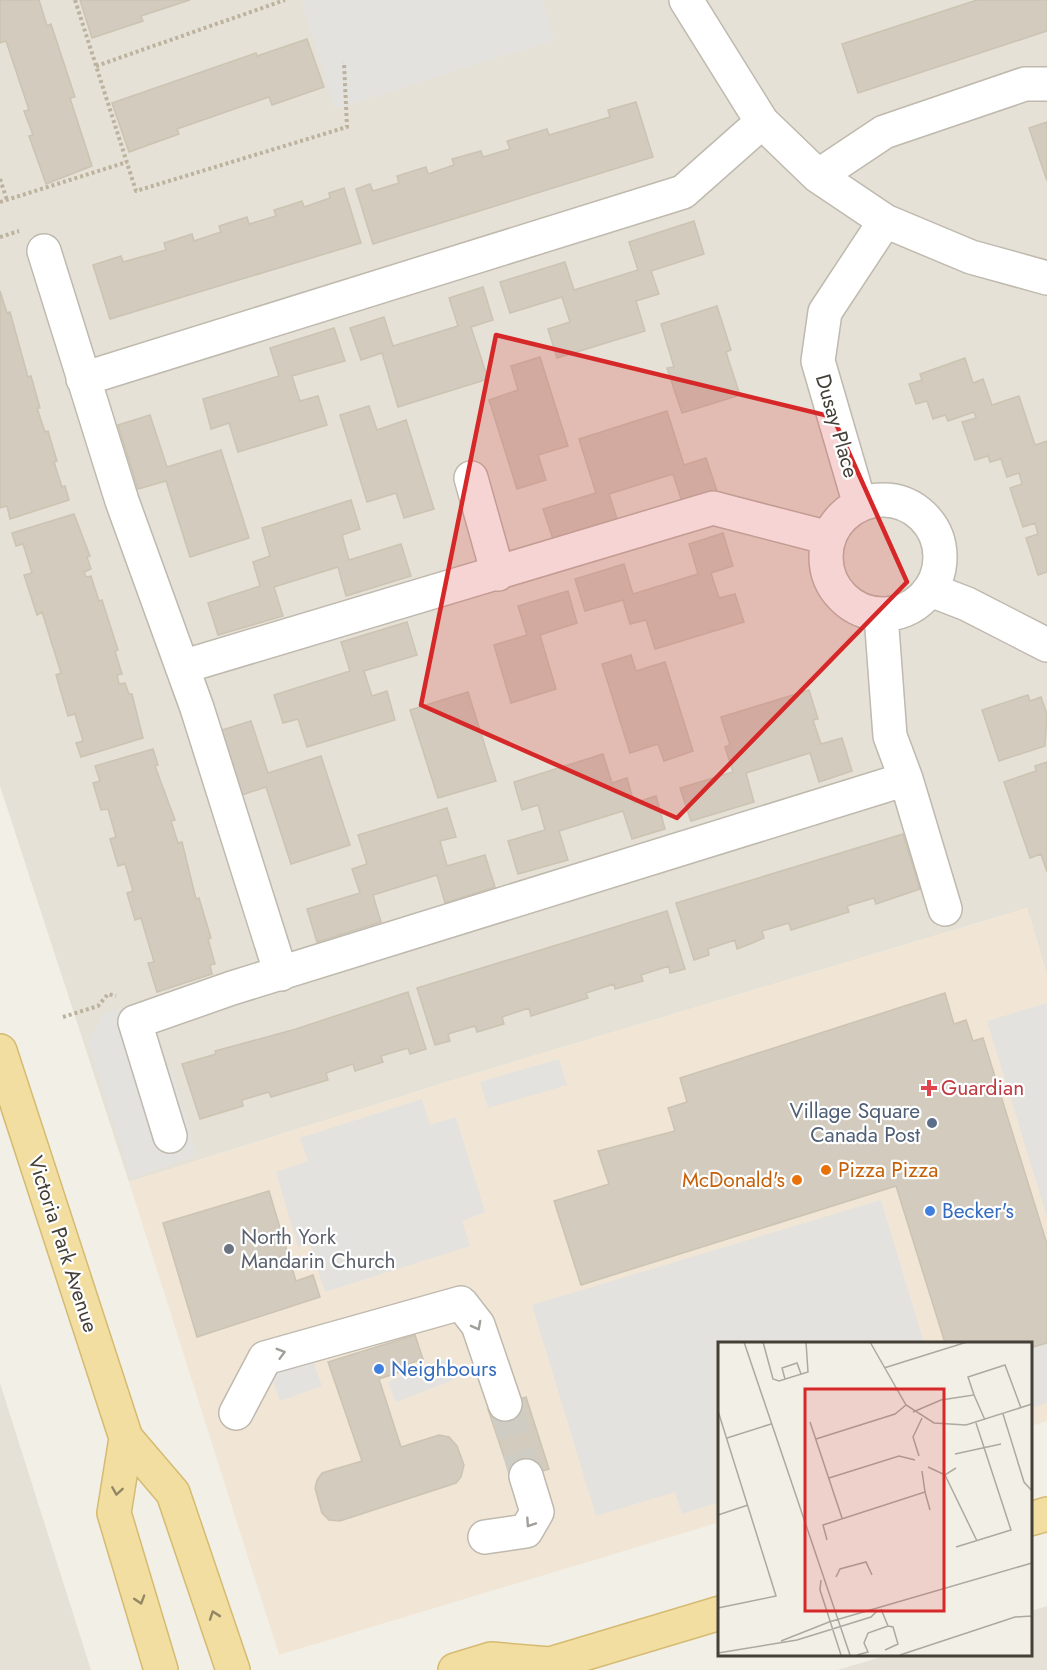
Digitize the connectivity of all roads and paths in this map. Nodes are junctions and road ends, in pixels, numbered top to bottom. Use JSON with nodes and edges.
{"nodes":[{"id":1,"x":75,"y":0,"type":"edge"},
{"id":2,"x":285,"y":0,"type":"edge"},
{"id":3,"x":686,"y":0,"type":"edge"},
{"id":4,"x":344,"y":62,"type":"dead end"},
{"id":5,"x":96,"y":66,"type":"junction"},
{"id":6,"x":1047,"y":84,"type":"edge"},
{"id":7,"x":762,"y":122,"type":"junction"},
{"id":8,"x":126,"y":162,"type":"junction"},
{"id":9,"x":818,"y":176,"type":"junction"},
{"id":10,"x":0,"y":179,"type":"edge"},
{"id":11,"x":7,"y":200,"type":"junction"},
{"id":12,"x":0,"y":202,"type":"edge"},
{"id":13,"x":885,"y":221,"type":"junction"},
{"id":14,"x":44,"y":251,"type":"dead end"},
{"id":15,"x":1047,"y":278,"type":"edge"},
{"id":16,"x":83,"y":380,"type":"junction"},
{"id":17,"x":471,"y":478,"type":"dead end"},
{"id":18,"x":860,"y":505,"type":"junction"},
{"id":19,"x":829,"y":538,"type":"junction"},
{"id":20,"x":498,"y":574,"type":"junction"},
{"id":21,"x":931,"y":590,"type":"junction"},
{"id":22,"x":881,"y":615,"type":"junction"},
{"id":23,"x":1047,"y":645,"type":"edge"},
{"id":24,"x":182,"y":668,"type":"junction"},
{"id":25,"x":906,"y":779,"type":"junction"},
{"id":26,"x":945,"y":909,"type":"dead end"},
{"id":27,"x":281,"y":974,"type":"junction"},
{"id":28,"x":120,"y":997,"type":"dead end"},
{"id":29,"x":63,"y":1017,"type":"dead end"},
{"id":30,"x":0,"y":1051,"type":"edge"},
{"id":31,"x":170,"y":1136,"type":"dead end"},
{"id":32,"x":505,"y":1404,"type":"tunnel mouth"},
{"id":33,"x":236,"y":1413,"type":"dead end"},
{"id":34,"x":126,"y":1438,"type":"junction"},
{"id":35,"x":526,"y":1476,"type":"tunnel mouth"},
{"id":36,"x":1047,"y":1514,"type":"edge"},
{"id":37,"x":1032,"y":1518,"type":"edge"},
{"id":38,"x":485,"y":1537,"type":"dead end"},
{"id":39,"x":718,"y":1614,"type":"edge"},
{"id":40,"x":564,"y":1665,"type":"edge"},
{"id":41,"x":161,"y":1670,"type":"edge"},
{"id":42,"x":233,"y":1670,"type":"edge"},
{"id":43,"x":455,"y":1670,"type":"edge"}],
"edges":[{"from":1,"to":5,"type":"path"},
{"from":2,"to":5,"type":"path"},
{"from":3,"to":7,"type":"street"},
{"from":4,"to":8,"type":"path"},
{"from":5,"to":8,"type":"path"},
{"from":6,"to":9,"type":"street"},
{"from":7,"to":9,"type":"street"},
{"from":7,"to":16,"type":"street"},
{"from":8,"to":11,"type":"path"},
{"from":9,"to":13,"type":"street"},
{"from":10,"to":11,"type":"path"},
{"from":11,"to":12,"type":"path"},
{"from":13,"to":15,"type":"street"},
{"from":13,"to":18,"type":"street","name":"Dusay Place"},
{"from":14,"to":16,"type":"street"},
{"from":16,"to":24,"type":"street"},
{"from":17,"to":20,"type":"street"},
{"from":18,"to":19,"type":"street","name":"Dusay Place"},
{"from":18,"to":21,"type":"street","name":"Dusay Place"},
{"from":19,"to":20,"type":"street"},
{"from":19,"to":22,"type":"street","name":"Dusay Place"},
{"from":20,"to":24,"type":"street"},
{"from":21,"to":22,"type":"street"},
{"from":21,"to":23,"type":"street"},
{"from":22,"to":25,"type":"street"},
{"from":24,"to":27,"type":"street"},
{"from":25,"to":26,"type":"street"},
{"from":25,"to":27,"type":"street"},
{"from":27,"to":31,"type":"street"},
{"from":28,"to":29,"type":"path"},
{"from":30,"to":34,"type":"main road","name":"Victoria Park Avenue"},
{"from":33,"to":32,"type":"street","one_way":true},
{"from":34,"to":41,"type":"main road","name":"Victoria Park Avenue","one_way":true},
{"from":42,"to":34,"type":"main road","name":"Victoria Park Avenue","one_way":true},
{"from":35,"to":38,"type":"street","one_way":true},
{"from":36,"to":37,"type":"main road"},
{"from":39,"to":40,"type":"main road"},
{"from":40,"to":43,"type":"main road"}]}
